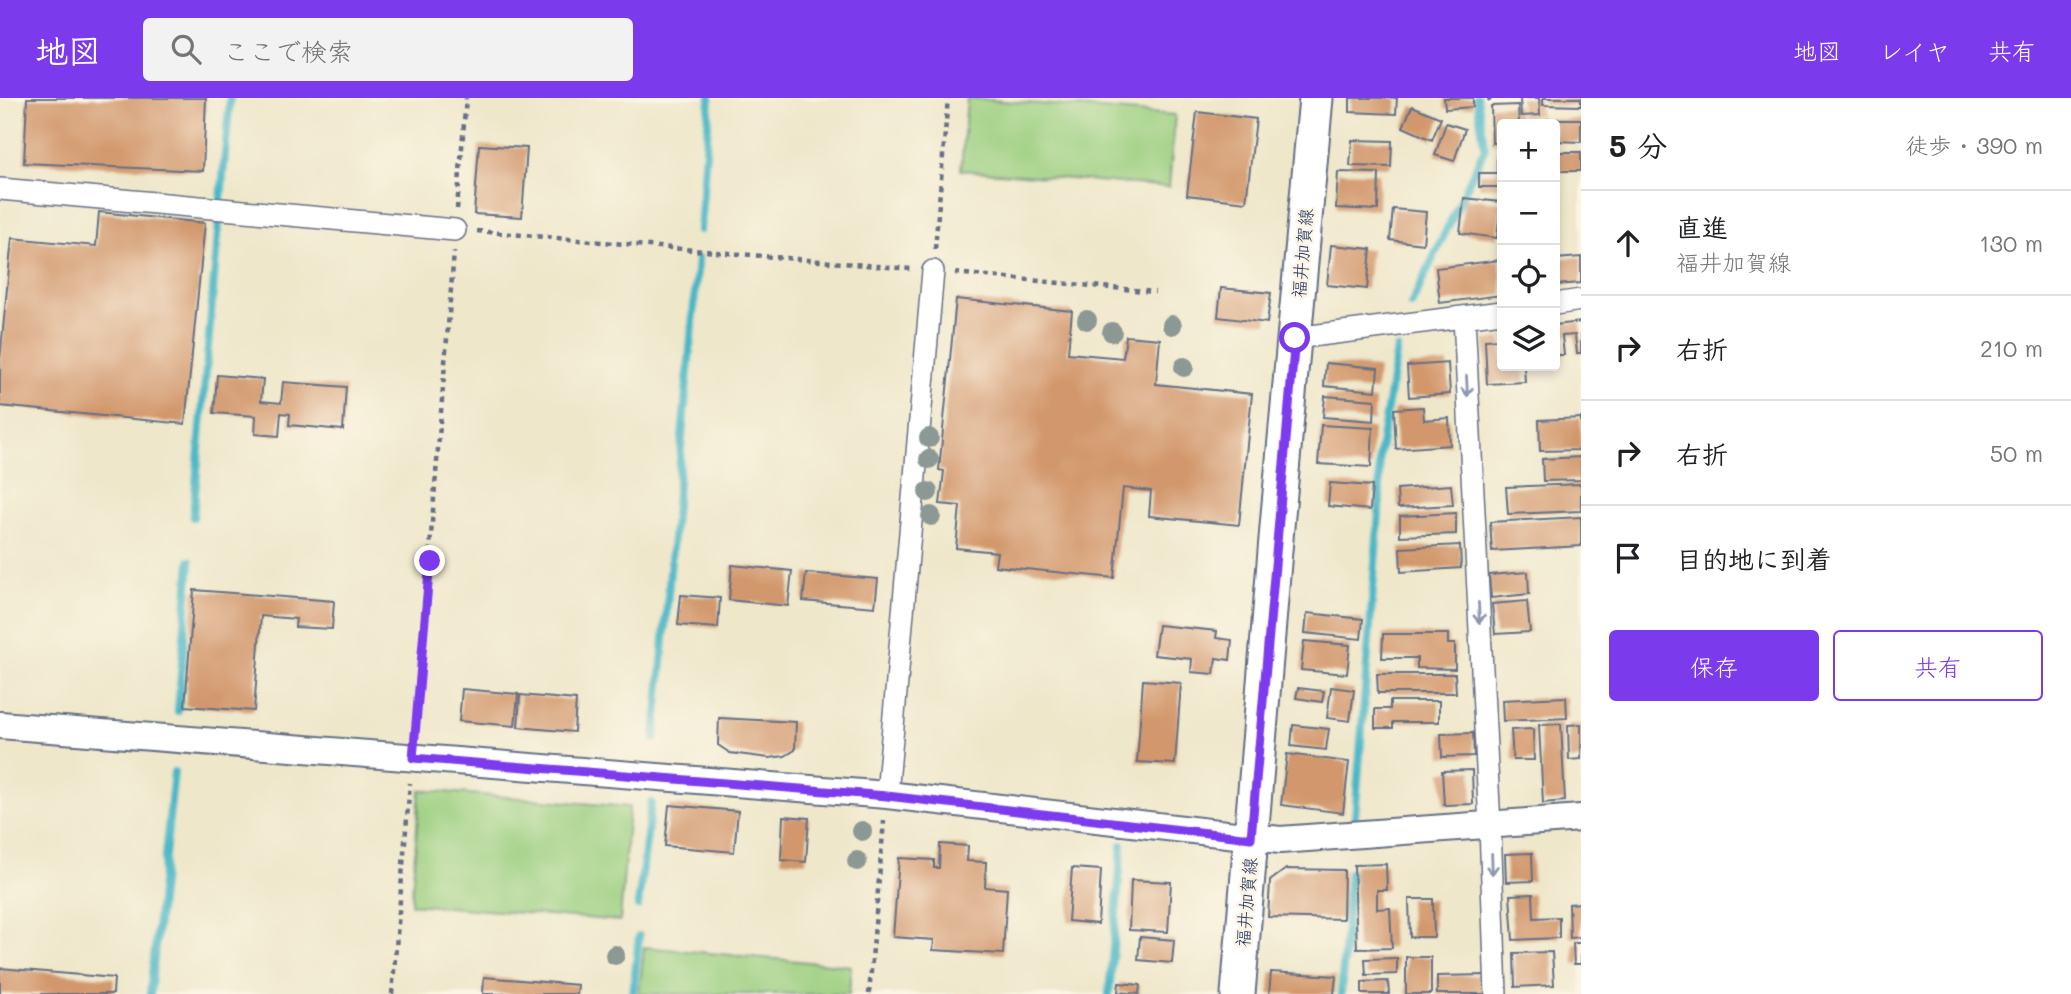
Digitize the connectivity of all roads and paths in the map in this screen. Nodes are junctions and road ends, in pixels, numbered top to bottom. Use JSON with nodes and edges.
{"nodes":[{"id":1,"x":466,"y":98,"type":"edge"},
{"id":2,"x":948,"y":98,"type":"edge"},
{"id":3,"x":1316,"y":98,"type":"edge"},
{"id":4,"x":0,"y":188,"type":"edge"},
{"id":5,"x":455,"y":230,"type":"junction"},
{"id":6,"x":933,"y":271,"type":"junction"},
{"id":7,"x":1155,"y":292,"type":"dead end"},
{"id":8,"x":1581,"y":300,"type":"edge"},
{"id":9,"x":1560,"y":303,"type":"edge"},
{"id":10,"x":1497,"y":313,"type":"edge"},
{"id":11,"x":1464,"y":317,"type":"junction"},
{"id":12,"x":1295,"y":338,"type":"junction"},
{"id":13,"x":0,"y":725,"type":"edge"},
{"id":14,"x":413,"y":758,"type":"junction"},
{"id":15,"x":887,"y":796,"type":"junction"},
{"id":16,"x":1581,"y":818,"type":"edge"},
{"id":17,"x":1490,"y":826,"type":"junction"},
{"id":18,"x":1251,"y":838,"type":"junction"},
{"id":19,"x":392,"y":994,"type":"edge"},
{"id":20,"x":869,"y":994,"type":"edge"},
{"id":21,"x":1238,"y":994,"type":"edge"},
{"id":22,"x":1496,"y":994,"type":"edge"}],
"edges":[{"from":1,"to":5,"type":"path"},
{"from":2,"to":6,"type":"path"},
{"from":3,"to":12,"type":"main road","name":"福井加賀線"},
{"from":4,"to":5,"type":"street"},
{"from":5,"to":6,"type":"path"},
{"from":5,"to":14,"type":"path"},
{"from":6,"to":7,"type":"path"},
{"from":6,"to":15,"type":"street"},
{"from":8,"to":9,"type":"street"},
{"from":10,"to":11,"type":"street"},
{"from":11,"to":12,"type":"street"},
{"from":11,"to":17,"type":"street","one_way":true},
{"from":12,"to":18,"type":"main road","name":"福井加賀線"},
{"from":13,"to":14,"type":"street"},
{"from":14,"to":15,"type":"street"},
{"from":14,"to":19,"type":"path"},
{"from":15,"to":18,"type":"street"},
{"from":15,"to":20,"type":"path"},
{"from":16,"to":17,"type":"street"},
{"from":17,"to":18,"type":"street"},
{"from":17,"to":22,"type":"street","one_way":true},
{"from":18,"to":21,"type":"main road","name":"福井加賀線"}]}
